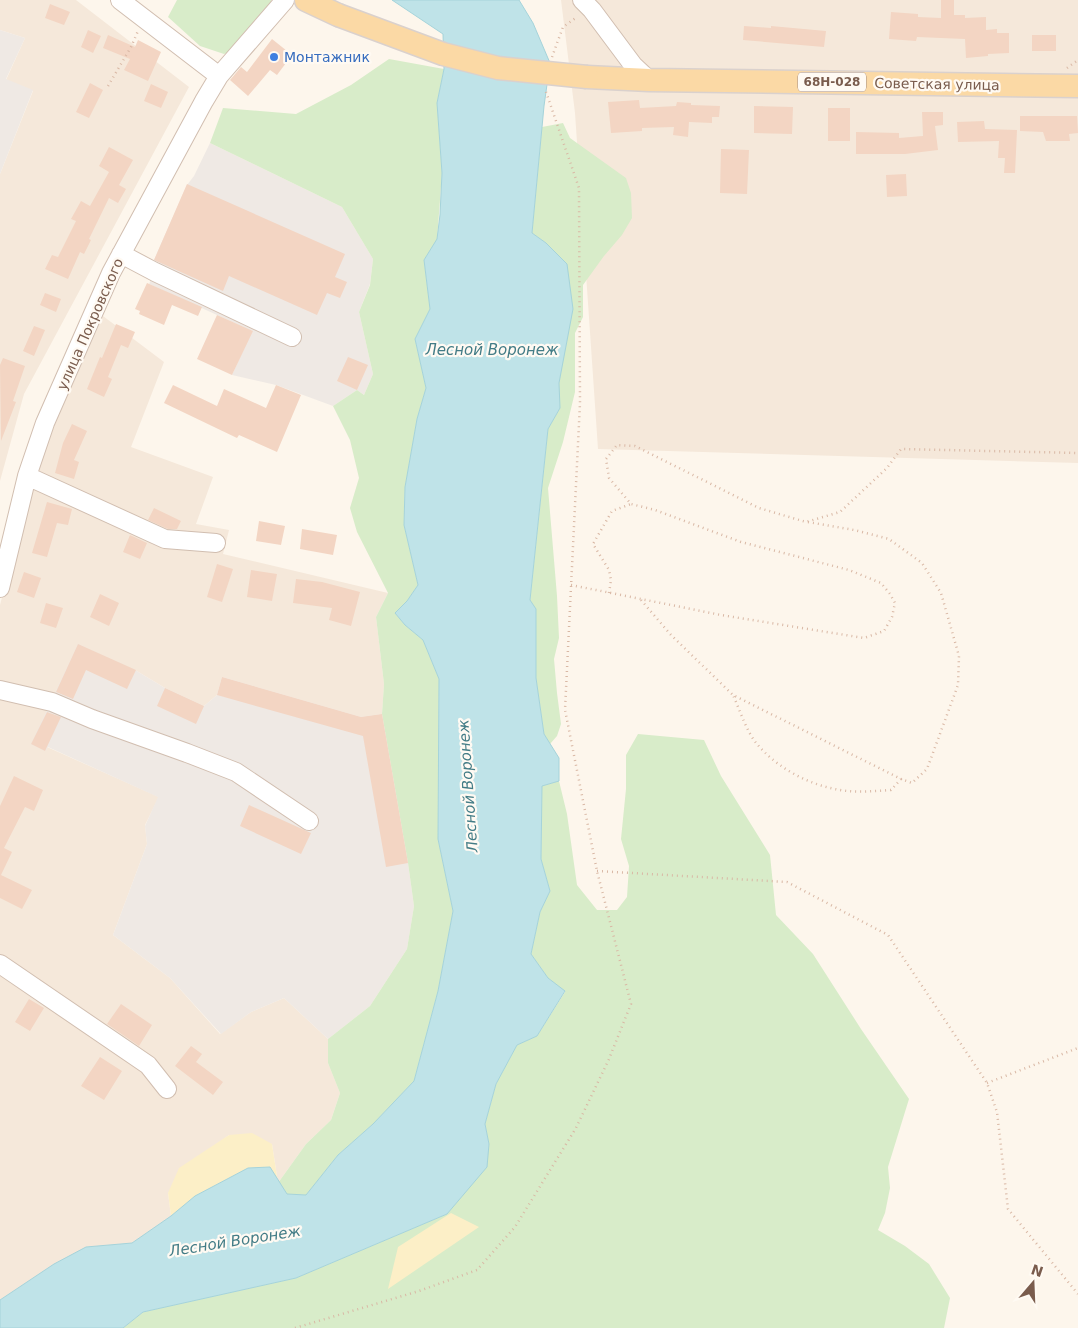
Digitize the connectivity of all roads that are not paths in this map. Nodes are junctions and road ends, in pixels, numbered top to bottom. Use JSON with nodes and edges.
{"nodes":[{"id":1,"x":120,"y":0,"type":"edge"},
{"id":2,"x":285,"y":0,"type":"edge"},
{"id":3,"x":306,"y":0,"type":"edge"},
{"id":4,"x":587,"y":5,"type":"edge"},
{"id":5,"x":219,"y":76,"type":"junction"},
{"id":6,"x":649,"y":80,"type":"junction"},
{"id":7,"x":1078,"y":86,"type":"edge"},
{"id":8,"x":121,"y":254,"type":"junction"},
{"id":9,"x":292,"y":337,"type":"dead end"},
{"id":10,"x":27,"y":476,"type":"junction"},
{"id":11,"x":216,"y":542,"type":"dead end"},
{"id":12,"x":0,"y":588,"type":"edge"},
{"id":13,"x":0,"y":690,"type":"edge"},
{"id":14,"x":309,"y":821,"type":"dead end"},
{"id":15,"x":0,"y":964,"type":"edge"},
{"id":16,"x":167,"y":1089,"type":"dead end"}],
"edges":[{"from":1,"to":5,"type":"street"},
{"from":2,"to":5,"type":"street","name":"улица Покровского"},
{"from":3,"to":6,"type":"main road","name":"Советская улица","number":"68Н-028","bridge":true},
{"from":4,"to":6,"type":"street"},
{"from":5,"to":8,"type":"street","name":"улица Покровского"},
{"from":6,"to":7,"type":"main road","name":"Советская улица","number":"68Н-028"},
{"from":8,"to":9,"type":"street"},
{"from":8,"to":10,"type":"street","name":"улица Покровского"},
{"from":10,"to":11,"type":"street"},
{"from":10,"to":12,"type":"street","name":"улица Покровского"},
{"from":13,"to":14,"type":"street"},
{"from":15,"to":16,"type":"street"}]}
